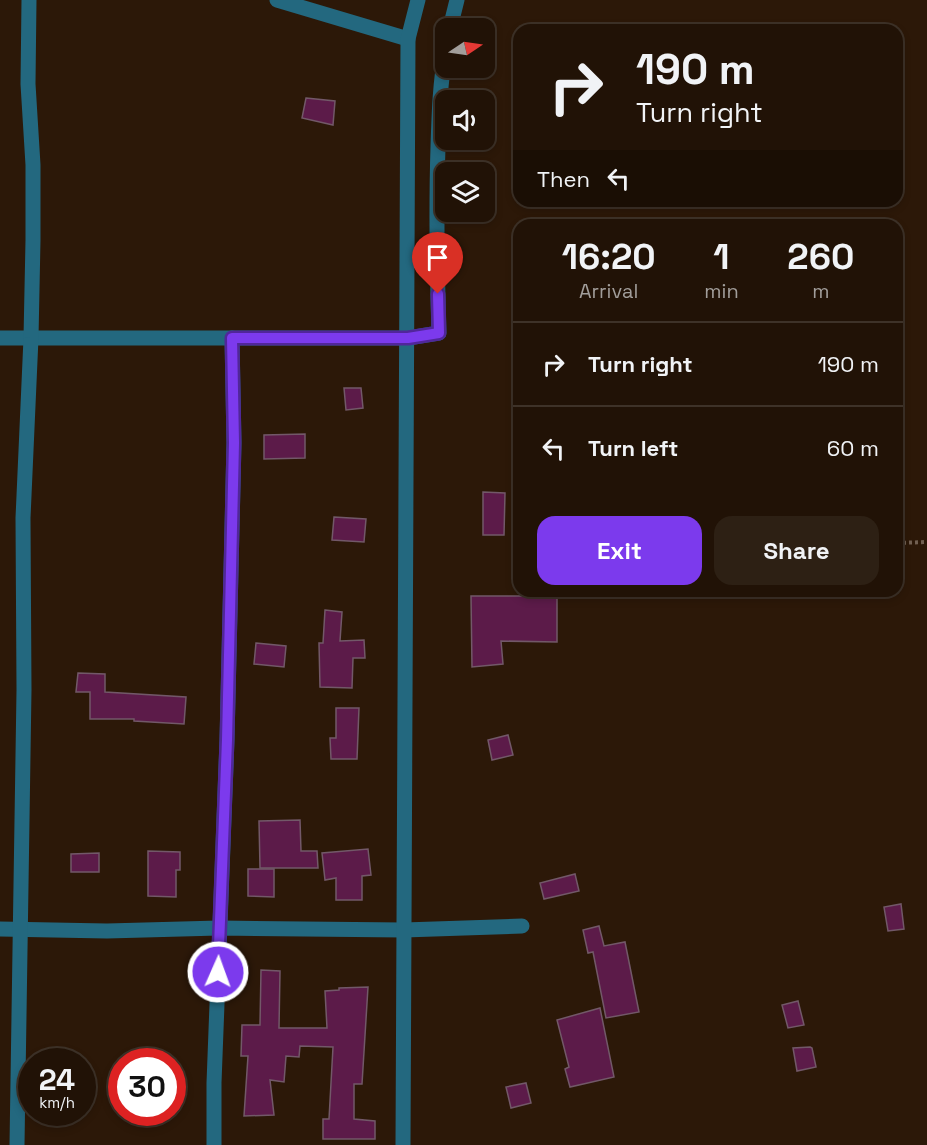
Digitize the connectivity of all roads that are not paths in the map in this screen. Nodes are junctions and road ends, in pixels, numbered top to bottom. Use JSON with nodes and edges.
{"nodes":[{"id":1,"x":29,"y":0,"type":"edge"},
{"id":2,"x":277,"y":0,"type":"edge"},
{"id":3,"x":418,"y":0,"type":"edge"},
{"id":4,"x":457,"y":0,"type":"edge"},
{"id":5,"x":452,"y":18,"type":"edge"},
{"id":6,"x":408,"y":39,"type":"junction"},
{"id":7,"x":441,"y":78,"type":"edge"},
{"id":8,"x":0,"y":338,"type":"edge"},
{"id":9,"x":31,"y":338,"type":"junction"},
{"id":10,"x":232,"y":338,"type":"junction"},
{"id":11,"x":408,"y":338,"type":"junction"},
{"id":12,"x":522,"y":926,"type":"dead end"},
{"id":13,"x":219,"y":927,"type":"junction"},
{"id":14,"x":0,"y":929,"type":"edge"},
{"id":15,"x":21,"y":929,"type":"junction"},
{"id":16,"x":404,"y":930,"type":"junction"},
{"id":17,"x":17,"y":1145,"type":"edge"},
{"id":18,"x":213,"y":1145,"type":"edge"},
{"id":19,"x":403,"y":1145,"type":"edge"}],
"edges":[{"from":1,"to":9,"type":"street"},
{"from":2,"to":6,"type":"street"},
{"from":3,"to":6,"type":"street"},
{"from":4,"to":5,"type":"street"},
{"from":6,"to":11,"type":"street"},
{"from":7,"to":11,"type":"street"},
{"from":8,"to":9,"type":"street"},
{"from":9,"to":10,"type":"street"},
{"from":9,"to":15,"type":"street"},
{"from":10,"to":11,"type":"street"},
{"from":10,"to":13,"type":"street"},
{"from":11,"to":16,"type":"street"},
{"from":12,"to":16,"type":"street"},
{"from":13,"to":15,"type":"street"},
{"from":13,"to":16,"type":"street"},
{"from":13,"to":18,"type":"street"},
{"from":14,"to":15,"type":"street"},
{"from":15,"to":17,"type":"street"},
{"from":16,"to":19,"type":"street"}]}
